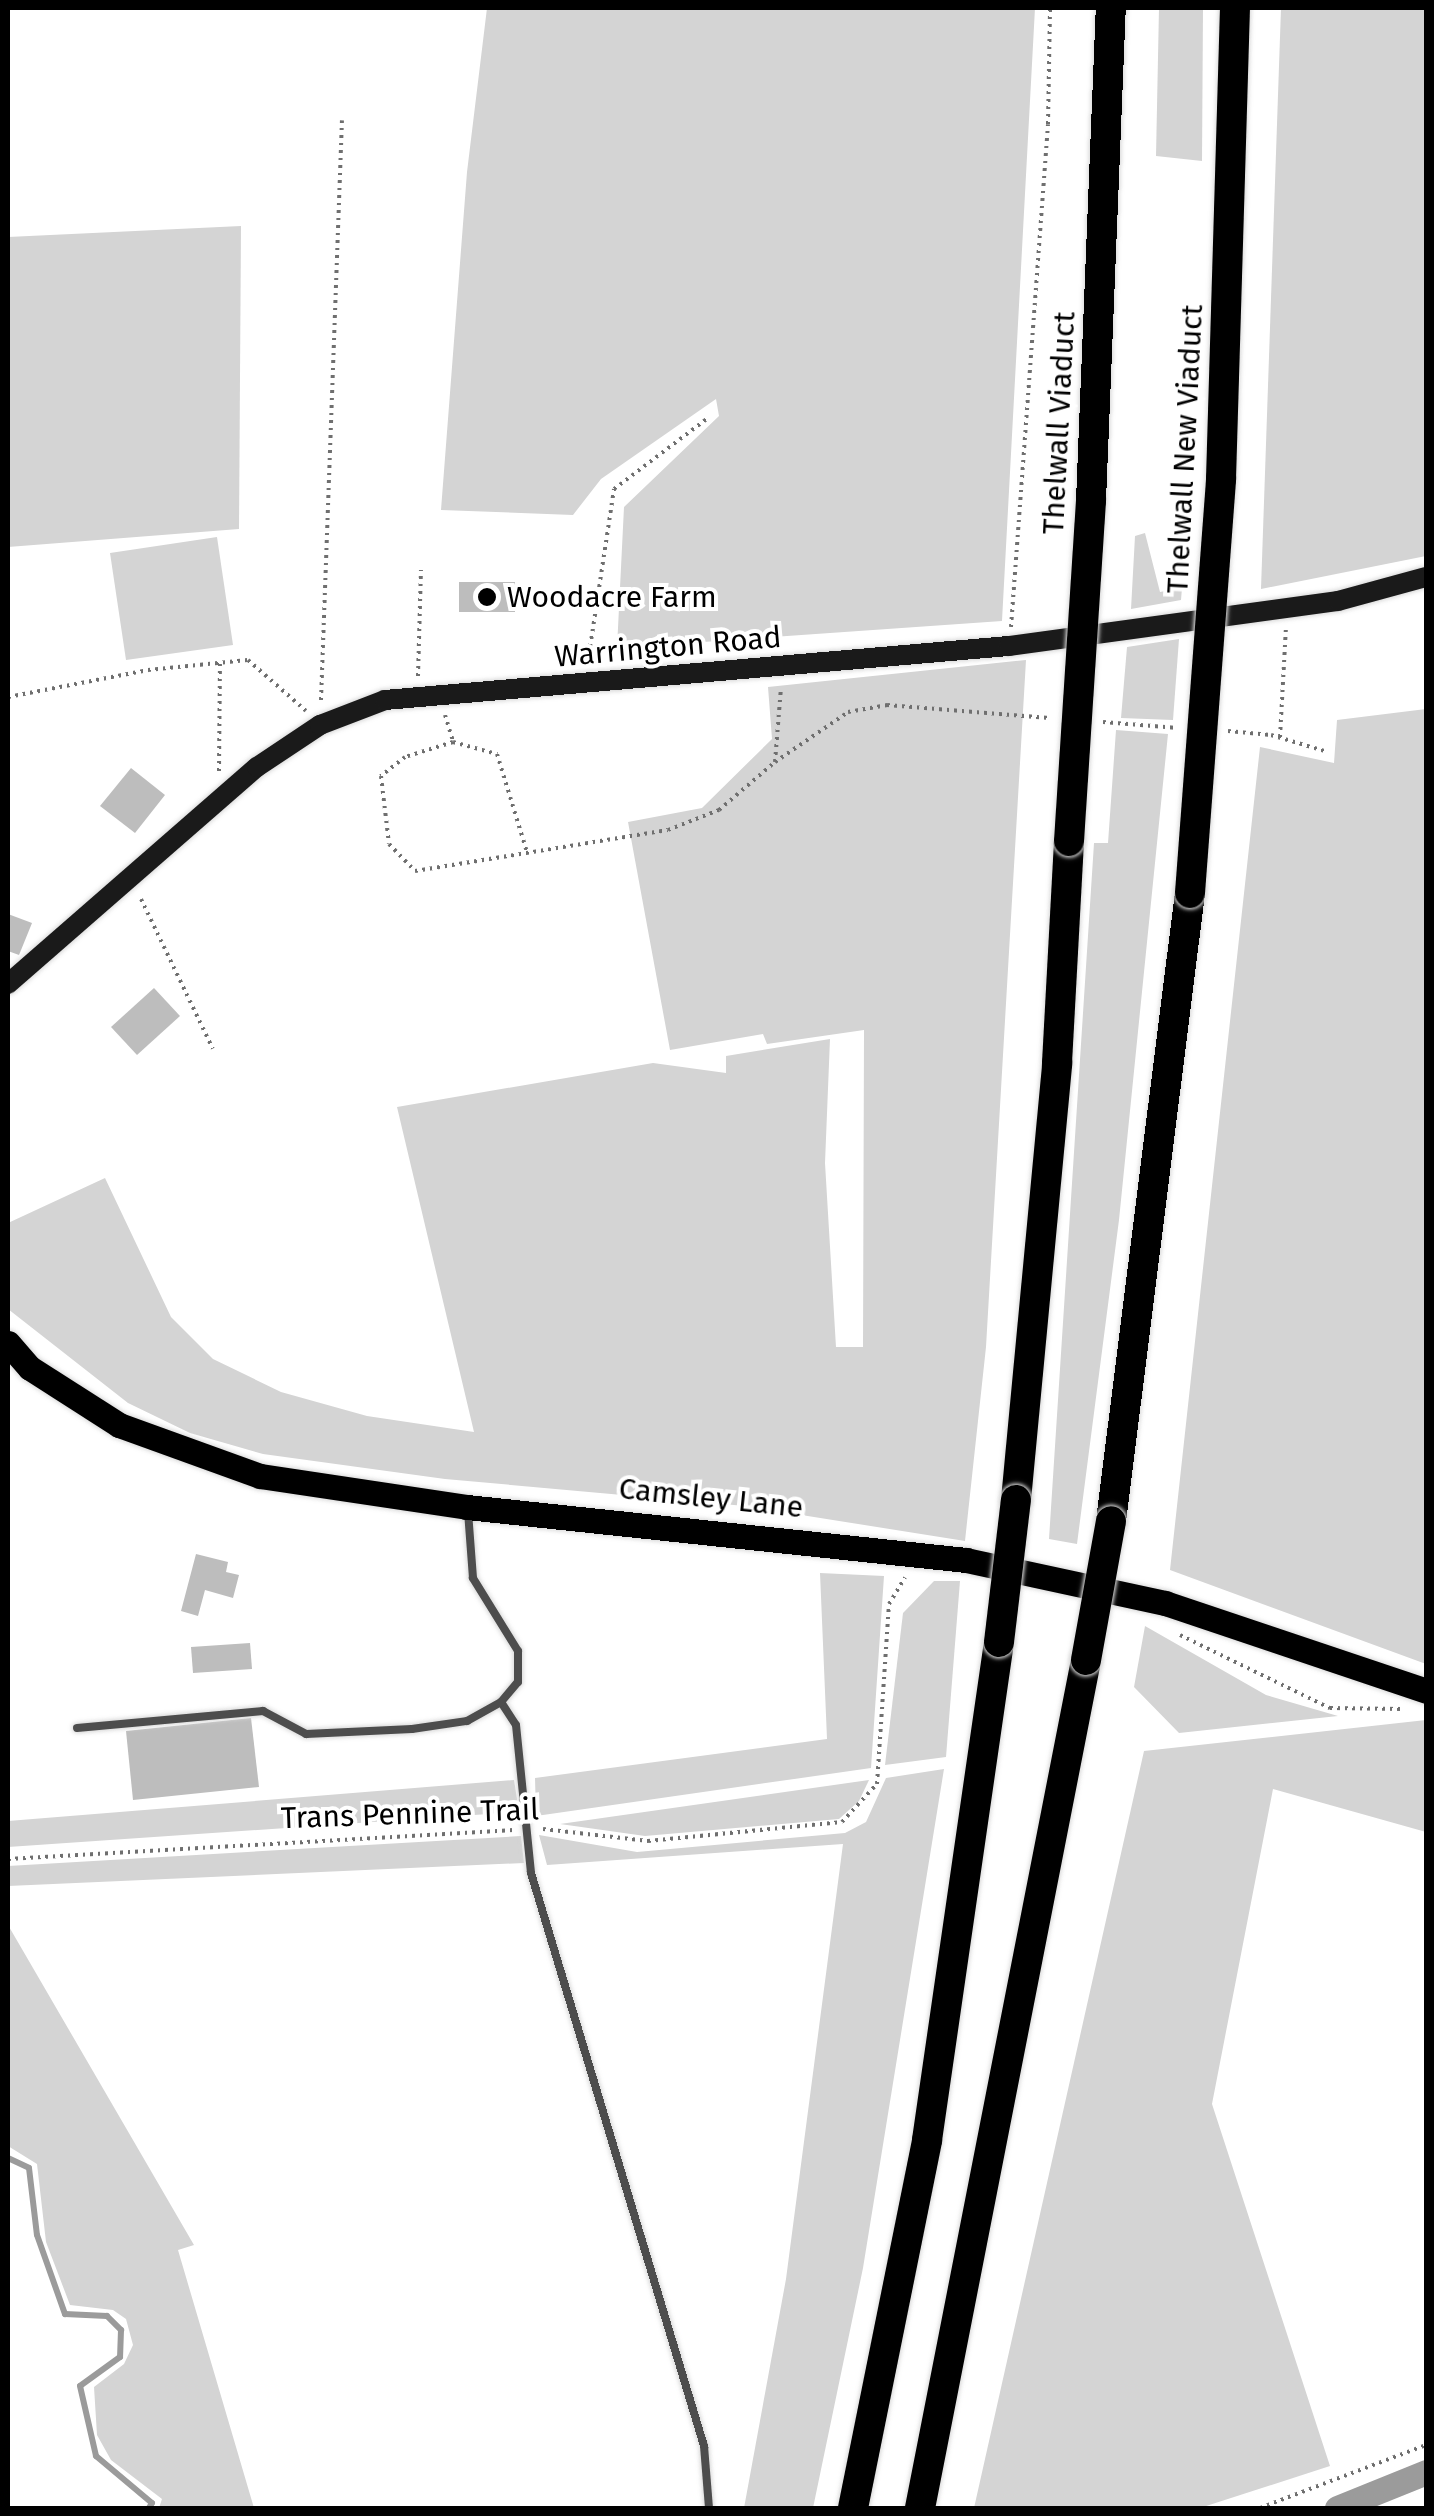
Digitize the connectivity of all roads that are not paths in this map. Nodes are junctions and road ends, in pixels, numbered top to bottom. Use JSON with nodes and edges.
{"nodes":[{"id":1,"x":1110,"y":8,"type":"edge"},
{"id":2,"x":1235,"y":8,"type":"edge"},
{"id":3,"x":1426,"y":577,"type":"edge"},
{"id":4,"x":8,"y":984,"type":"edge"},
{"id":5,"x":8,"y":1343,"type":"edge"},
{"id":6,"x":468,"y":1506,"type":"junction"},
{"id":7,"x":1426,"y":1691,"type":"edge"},
{"id":8,"x":501,"y":1702,"type":"junction"},
{"id":9,"x":76,"y":1728,"type":"dead end"},
{"id":10,"x":708,"y":2508,"type":"edge"},
{"id":11,"x":853,"y":2508,"type":"edge"},
{"id":12,"x":920,"y":2508,"type":"edge"}],
"edges":[{"from":1,"to":11,"type":"highway","name":"Thelwall Viaduct","bridge":true},
{"from":2,"to":12,"type":"highway","name":"Thelwall New Viaduct","bridge":true},
{"from":3,"to":4,"type":"street","name":"Warrington Road"},
{"from":5,"to":6,"type":"main road","name":"Camsley Lane"},
{"from":6,"to":7,"type":"main road","name":"Camsley Lane"},
{"from":6,"to":8,"type":"lane"},
{"from":8,"to":9,"type":"lane"},
{"from":8,"to":10,"type":"lane"}]}
